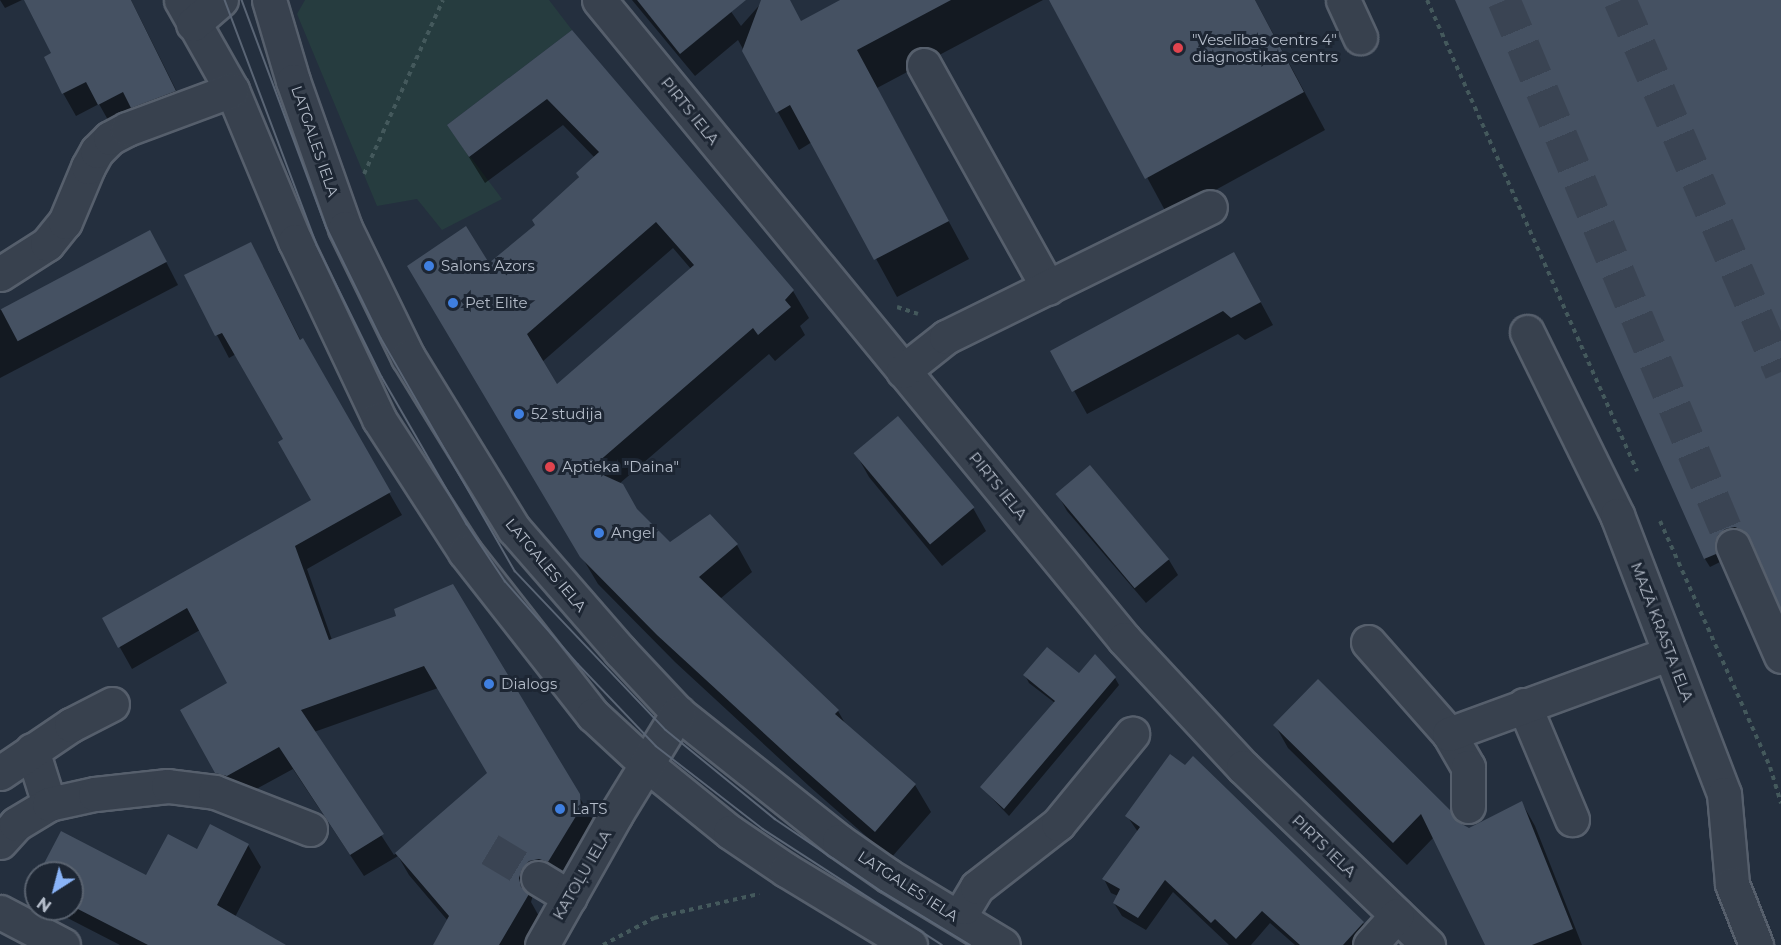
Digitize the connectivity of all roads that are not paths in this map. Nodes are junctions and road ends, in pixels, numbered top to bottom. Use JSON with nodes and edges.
{"nodes":[{"id":1,"x":221,"y":0,"type":"edge"},
{"id":2,"x":269,"y":0,"type":"edge"},
{"id":3,"x":599,"y":0,"type":"edge"},
{"id":4,"x":1343,"y":0,"type":"edge"},
{"id":5,"x":187,"y":12,"type":"edge"},
{"id":6,"x":1360,"y":38,"type":"dead end"},
{"id":7,"x":924,"y":65,"type":"dead end"},
{"id":8,"x":232,"y":90,"type":"junction"},
{"id":9,"x":1210,"y":207,"type":"dead end"},
{"id":10,"x":0,"y":274,"type":"edge"},
{"id":11,"x":1048,"y":288,"type":"junction"},
{"id":12,"x":1527,"y":332,"type":"dead end"},
{"id":13,"x":903,"y":371,"type":"junction"},
{"id":14,"x":1733,"y":546,"type":"tunnel mouth"},
{"id":15,"x":1368,"y":642,"type":"dead end"},
{"id":16,"x":1670,"y":653,"type":"junction"},
{"id":17,"x":1781,"y":656,"type":"edge"},
{"id":18,"x":112,"y":704,"type":"dead end"},
{"id":19,"x":1524,"y":705,"type":"junction"},
{"id":20,"x":678,"y":712,"type":"junction"},
{"id":21,"x":1132,"y":734,"type":"dead end"},
{"id":22,"x":1449,"y":734,"type":"junction"},
{"id":23,"x":32,"y":750,"type":"junction"},
{"id":24,"x":646,"y":764,"type":"junction"},
{"id":25,"x":0,"y":773,"type":"edge"},
{"id":26,"x":49,"y":804,"type":"junction"},
{"id":27,"x":1468,"y":806,"type":"dead end"},
{"id":28,"x":1572,"y":819,"type":"dead end"},
{"id":29,"x":310,"y":829,"type":"dead end"},
{"id":30,"x":0,"y":842,"type":"edge"},
{"id":31,"x":538,"y":878,"type":"tunnel mouth"},
{"id":32,"x":570,"y":897,"type":"junction"},
{"id":33,"x":965,"y":907,"type":"dead end"},
{"id":34,"x":0,"y":912,"type":"edge"},
{"id":35,"x":1397,"y":915,"type":"junction"},
{"id":36,"x":63,"y":945,"type":"edge"},
{"id":37,"x":542,"y":945,"type":"edge"},
{"id":38,"x":910,"y":945,"type":"edge"},
{"id":39,"x":1003,"y":945,"type":"edge"},
{"id":40,"x":1370,"y":945,"type":"edge"},
{"id":41,"x":1428,"y":945,"type":"edge"},
{"id":42,"x":1756,"y":945,"type":"edge"}],
"edges":[{"from":1,"to":5,"type":"street"},
{"from":2,"to":20,"type":"street","name":"LATGALES IELA"},
{"from":3,"to":13,"type":"street","name":"PIRTS IELA"},
{"from":4,"to":6,"type":"street"},
{"from":5,"to":8,"type":"street"},
{"from":7,"to":11,"type":"street"},
{"from":8,"to":10,"type":"street"},
{"from":8,"to":24,"type":"street"},
{"from":9,"to":11,"type":"street"},
{"from":11,"to":13,"type":"street"},
{"from":12,"to":16,"type":"street","name":"MAZĀ KRASTA IELA"},
{"from":13,"to":35,"type":"street","name":"PIRTS IELA"},
{"from":14,"to":17,"type":"street"},
{"from":15,"to":22,"type":"street"},
{"from":16,"to":19,"type":"street"},
{"from":16,"to":42,"type":"street","name":"MAZĀ KRASTA IELA"},
{"from":18,"to":23,"type":"street"},
{"from":19,"to":22,"type":"street"},
{"from":19,"to":28,"type":"street"},
{"from":20,"to":24,"type":"street","name":"KATOĻU IELA"},
{"from":20,"to":39,"type":"street","name":"LATGALES IELA"},
{"from":21,"to":33,"type":"street"},
{"from":22,"to":27,"type":"street"},
{"from":23,"to":25,"type":"street"},
{"from":23,"to":26,"type":"street"},
{"from":24,"to":32,"type":"street","name":"KATOĻU IELA"},
{"from":24,"to":38,"type":"street"},
{"from":26,"to":29,"type":"street"},
{"from":26,"to":30,"type":"street"},
{"from":31,"to":32,"type":"street"},
{"from":32,"to":37,"type":"street","name":"KATOĻU IELA"},
{"from":34,"to":36,"type":"street"},
{"from":35,"to":40,"type":"street"},
{"from":35,"to":41,"type":"street","name":"PIRTS IELA"}]}
